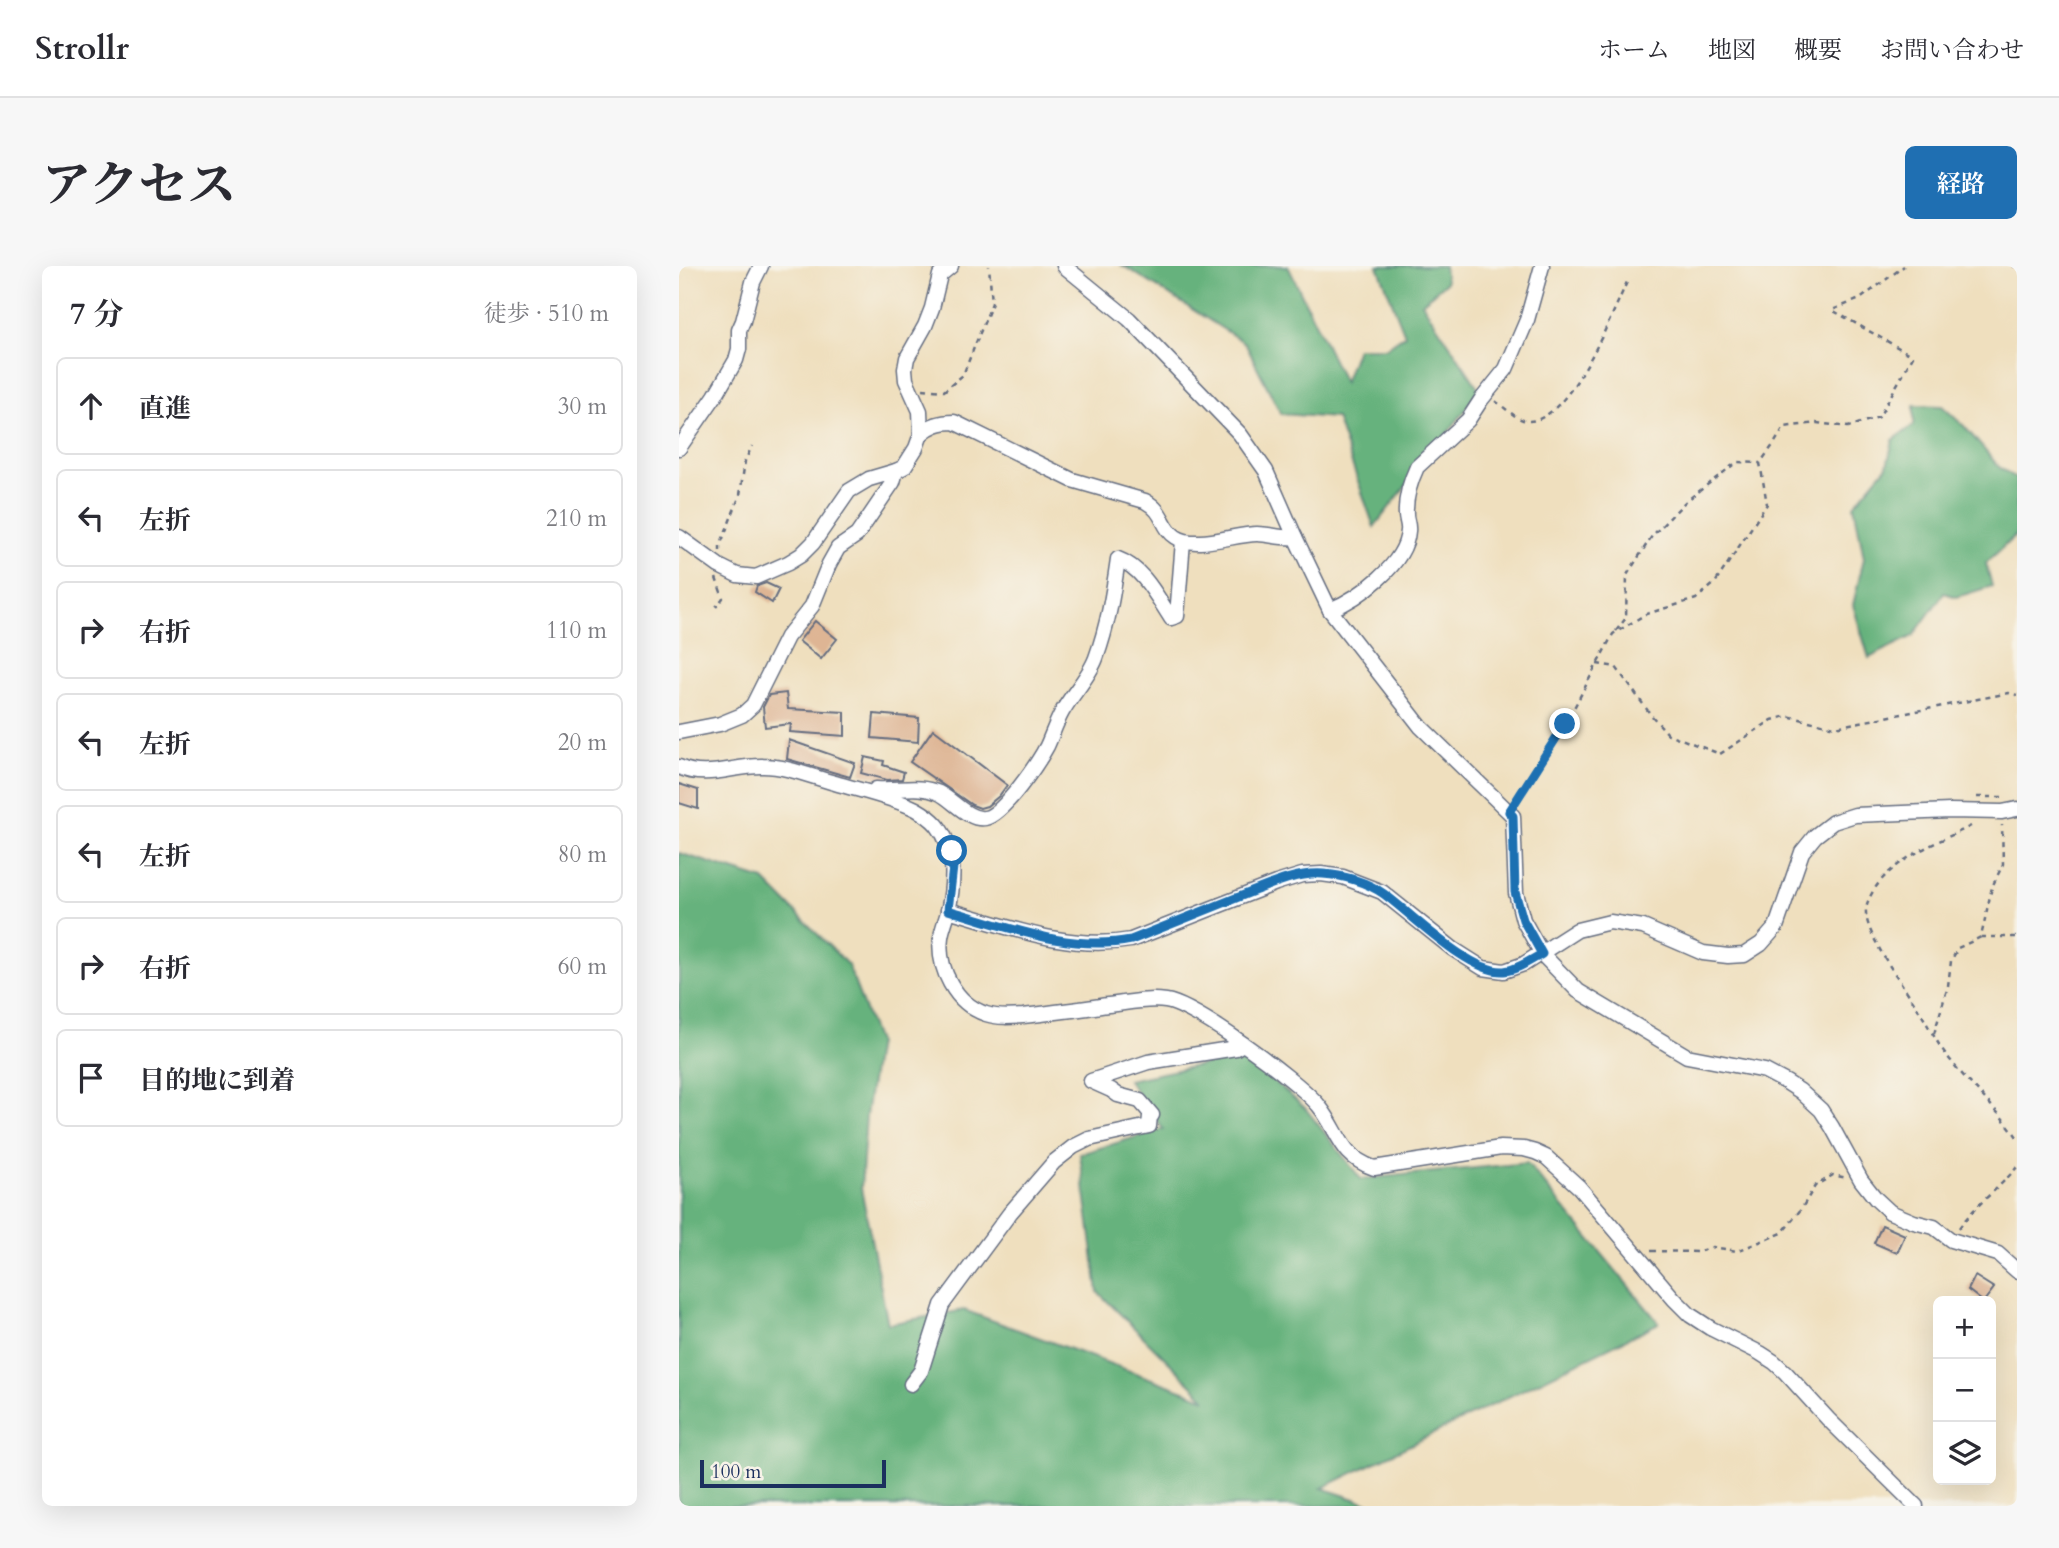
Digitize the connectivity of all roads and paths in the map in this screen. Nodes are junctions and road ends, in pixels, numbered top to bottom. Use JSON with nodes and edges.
{"nodes":[{"id":1,"x":761,"y":266,"type":"edge"},
{"id":2,"x":951,"y":266,"type":"edge"},
{"id":3,"x":989,"y":266,"type":"edge"},
{"id":4,"x":1064,"y":266,"type":"edge"},
{"id":5,"x":1542,"y":266,"type":"edge"},
{"id":6,"x":1904,"y":266,"type":"edge"},
{"id":7,"x":1627,"y":282,"type":"dead end"},
{"id":8,"x":912,"y":394,"type":"junction"},
{"id":9,"x":1487,"y":395,"type":"junction"},
{"id":10,"x":921,"y":434,"type":"junction"},
{"id":11,"x":752,"y":446,"type":"dead end"},
{"id":12,"x":679,"y":448,"type":"edge"},
{"id":13,"x":1760,"y":463,"type":"junction"},
{"id":14,"x":896,"y":471,"type":"junction"},
{"id":15,"x":679,"y":537,"type":"edge"},
{"id":16,"x":1295,"y":537,"type":"junction"},
{"id":17,"x":1183,"y":541,"type":"junction"},
{"id":18,"x":719,"y":566,"type":"junction"},
{"id":19,"x":716,"y":607,"type":"dead end"},
{"id":20,"x":1331,"y":610,"type":"junction"},
{"id":21,"x":1613,"y":634,"type":"junction"},
{"id":22,"x":1597,"y":664,"type":"junction"},
{"id":23,"x":2017,"y":695,"type":"edge"},
{"id":24,"x":679,"y":732,"type":"edge"},
{"id":25,"x":679,"y":767,"type":"edge"},
{"id":26,"x":869,"y":793,"type":"junction"},
{"id":27,"x":2010,"y":811,"type":"edge"},
{"id":28,"x":1509,"y":812,"type":"junction"},
{"id":29,"x":1971,"y":826,"type":"dead end"},
{"id":30,"x":948,"y":910,"type":"junction"},
{"id":31,"x":1981,"y":937,"type":"junction"},
{"id":32,"x":2017,"y":937,"type":"edge"},
{"id":33,"x":1542,"y":954,"type":"junction"},
{"id":34,"x":1934,"y":1034,"type":"junction"},
{"id":35,"x":1243,"y":1044,"type":"junction"},
{"id":36,"x":2017,"y":1137,"type":"edge"},
{"id":37,"x":2017,"y":1167,"type":"edge"},
{"id":38,"x":1863,"y":1182,"type":"junction"},
{"id":39,"x":1951,"y":1240,"type":"junction"},
{"id":40,"x":1634,"y":1251,"type":"junction"},
{"id":41,"x":2017,"y":1271,"type":"edge"},
{"id":42,"x":911,"y":1384,"type":"dead end"},
{"id":43,"x":1916,"y":1506,"type":"edge"}],
"edges":[{"from":1,"to":12,"type":"street"},
{"from":2,"to":8,"type":"street"},
{"from":3,"to":8,"type":"path"},
{"from":4,"to":16,"type":"street"},
{"from":5,"to":9,"type":"street"},
{"from":6,"to":13,"type":"path"},
{"from":7,"to":9,"type":"path"},
{"from":8,"to":10,"type":"street"},
{"from":9,"to":20,"type":"street"},
{"from":10,"to":14,"type":"street"},
{"from":10,"to":17,"type":"street"},
{"from":11,"to":18,"type":"path"},
{"from":13,"to":21,"type":"path"},
{"from":13,"to":21,"type":"path"},
{"from":14,"to":18,"type":"street"},
{"from":14,"to":24,"type":"street"},
{"from":15,"to":18,"type":"street"},
{"from":16,"to":17,"type":"street"},
{"from":16,"to":20,"type":"street"},
{"from":17,"to":26,"type":"street"},
{"from":18,"to":19,"type":"path"},
{"from":20,"to":28,"type":"street"},
{"from":21,"to":22,"type":"path"},
{"from":22,"to":23,"type":"path"},
{"from":22,"to":28,"type":"path"},
{"from":25,"to":26,"type":"street"},
{"from":26,"to":30,"type":"street"},
{"from":27,"to":31,"type":"path"},
{"from":27,"to":33,"type":"street"},
{"from":28,"to":33,"type":"street"},
{"from":29,"to":34,"type":"path"},
{"from":30,"to":33,"type":"street"},
{"from":30,"to":35,"type":"street"},
{"from":31,"to":32,"type":"path"},
{"from":31,"to":34,"type":"path"},
{"from":33,"to":38,"type":"street"},
{"from":34,"to":36,"type":"path"},
{"from":35,"to":40,"type":"street"},
{"from":35,"to":42,"type":"street"},
{"from":37,"to":39,"type":"path"},
{"from":38,"to":39,"type":"street"},
{"from":38,"to":40,"type":"path"},
{"from":39,"to":41,"type":"street"},
{"from":40,"to":43,"type":"street"}]}
